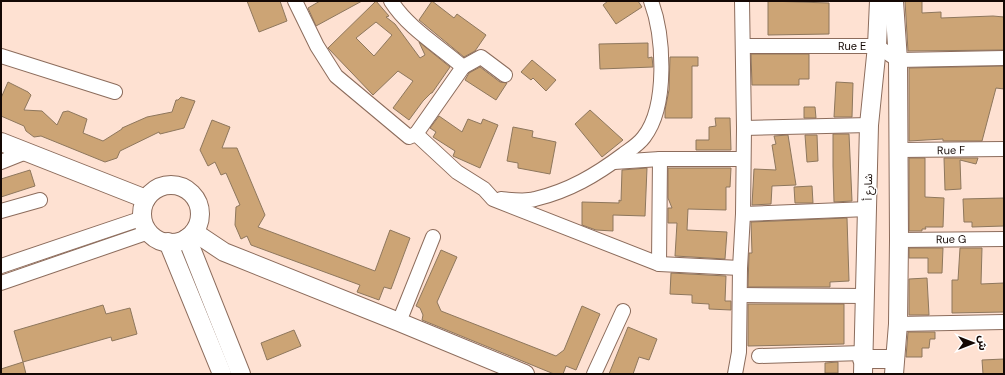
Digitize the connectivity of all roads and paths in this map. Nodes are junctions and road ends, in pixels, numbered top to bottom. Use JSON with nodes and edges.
{"nodes":[{"id":1,"x":296,"y":1,"type":"edge"},
{"id":2,"x":391,"y":1,"type":"edge"},
{"id":3,"x":651,"y":1,"type":"edge"},
{"id":4,"x":742,"y":1,"type":"edge"},
{"id":5,"x":879,"y":1,"type":"edge"},
{"id":6,"x":894,"y":1,"type":"edge"},
{"id":7,"x":743,"y":46,"type":"junction"},
{"id":8,"x":877,"y":46,"type":"junction"},
{"id":9,"x":1,"y":56,"type":"edge"},
{"id":10,"x":1004,"y":58,"type":"edge"},
{"id":11,"x":898,"y":60,"type":"junction"},
{"id":12,"x":463,"y":67,"type":"junction"},
{"id":13,"x":504,"y":74,"type":"dead end"},
{"id":14,"x":115,"y":92,"type":"dead end"},
{"id":15,"x":869,"y":125,"type":"junction"},
{"id":16,"x":744,"y":128,"type":"junction"},
{"id":17,"x":416,"y":134,"type":"junction"},
{"id":18,"x":1,"y":142,"type":"edge"},
{"id":19,"x":1004,"y":149,"type":"edge"},
{"id":20,"x":898,"y":150,"type":"junction"},
{"id":21,"x":26,"y":152,"type":"junction"},
{"id":22,"x":660,"y":159,"type":"junction"},
{"id":23,"x":743,"y":159,"type":"junction"},
{"id":24,"x":1,"y":162,"type":"edge"},
{"id":25,"x":614,"y":162,"type":"junction"},
{"id":26,"x":146,"y":199,"type":"junction"},
{"id":27,"x":493,"y":199,"type":"junction"},
{"id":28,"x":40,"y":200,"type":"dead end"},
{"id":29,"x":868,"y":209,"type":"junction"},
{"id":30,"x":1,"y":211,"type":"edge"},
{"id":31,"x":743,"y":214,"type":"junction"},
{"id":32,"x":146,"y":225,"type":"junction"},
{"id":33,"x":190,"y":235,"type":"junction"},
{"id":34,"x":433,"y":237,"type":"dead end"},
{"id":35,"x":1004,"y":238,"type":"edge"},
{"id":36,"x":898,"y":240,"type":"junction"},
{"id":37,"x":168,"y":242,"type":"junction"},
{"id":38,"x":659,"y":264,"type":"junction"},
{"id":39,"x":1,"y":266,"type":"edge"},
{"id":40,"x":740,"y":268,"type":"junction"},
{"id":41,"x":1,"y":283,"type":"edge"},
{"id":42,"x":740,"y":295,"type":"junction"},
{"id":43,"x":865,"y":296,"type":"junction"},
{"id":44,"x":623,"y":311,"type":"dead end"},
{"id":45,"x":399,"y":322,"type":"junction"},
{"id":46,"x":1004,"y":322,"type":"edge"},
{"id":47,"x":898,"y":324,"type":"junction"},
{"id":48,"x":759,"y":356,"type":"dead end"},
{"id":49,"x":863,"y":362,"type":"edge"},
{"id":50,"x":894,"y":367,"type":"edge"},
{"id":51,"x":222,"y":374,"type":"edge"},
{"id":52,"x":241,"y":374,"type":"edge"},
{"id":53,"x":525,"y":374,"type":"edge"},
{"id":54,"x":594,"y":374,"type":"edge"},
{"id":55,"x":735,"y":374,"type":"edge"}],
"edges":[{"from":1,"to":17,"type":"street"},
{"from":2,"to":12,"type":"street"},
{"from":3,"to":25,"type":"street"},
{"from":4,"to":7,"type":"street"},
{"from":5,"to":8,"type":"street","name":"شارع أ"},
{"from":6,"to":11,"type":"street"},
{"from":7,"to":8,"type":"street","name":"Rue E"},
{"from":7,"to":16,"type":"street"},
{"from":8,"to":11,"type":"street","name":"Rue E"},
{"from":8,"to":15,"type":"street","name":"شارع أ"},
{"from":9,"to":14,"type":"street"},
{"from":10,"to":11,"type":"street"},
{"from":11,"to":20,"type":"street"},
{"from":12,"to":13,"type":"street"},
{"from":12,"to":17,"type":"street"},
{"from":15,"to":16,"type":"street"},
{"from":15,"to":29,"type":"street","name":"شارع أ"},
{"from":16,"to":23,"type":"street"},
{"from":17,"to":27,"type":"street"},
{"from":18,"to":21,"type":"street"},
{"from":19,"to":20,"type":"street","name":"Rue F"},
{"from":20,"to":36,"type":"street"},
{"from":21,"to":24,"type":"street"},
{"from":21,"to":26,"type":"street"},
{"from":22,"to":23,"type":"street"},
{"from":22,"to":25,"type":"street"},
{"from":22,"to":38,"type":"street"},
{"from":23,"to":31,"type":"street"},
{"from":25,"to":27,"type":"street"},
{"from":26,"to":32,"type":"street"},
{"from":26,"to":33,"type":"street"},
{"from":27,"to":38,"type":"street"},
{"from":28,"to":30,"type":"street"},
{"from":29,"to":31,"type":"street"},
{"from":29,"to":43,"type":"street","name":"شارع أ"},
{"from":31,"to":40,"type":"street"},
{"from":32,"to":37,"type":"street"},
{"from":32,"to":39,"type":"street"},
{"from":32,"to":41,"type":"street"},
{"from":33,"to":37,"type":"street"},
{"from":33,"to":45,"type":"street"},
{"from":33,"to":52,"type":"street"},
{"from":34,"to":45,"type":"street"},
{"from":35,"to":36,"type":"street","name":"Rue G"},
{"from":36,"to":47,"type":"street"},
{"from":37,"to":51,"type":"street"},
{"from":38,"to":40,"type":"street"},
{"from":40,"to":42,"type":"street"},
{"from":42,"to":43,"type":"street"},
{"from":42,"to":55,"type":"street"},
{"from":43,"to":49,"type":"street","name":"شارع أ"},
{"from":44,"to":54,"type":"street"},
{"from":45,"to":53,"type":"street"},
{"from":46,"to":47,"type":"street"},
{"from":47,"to":50,"type":"street"},
{"from":48,"to":49,"type":"street"},
{"from":49,"to":50,"type":"street"}]}
